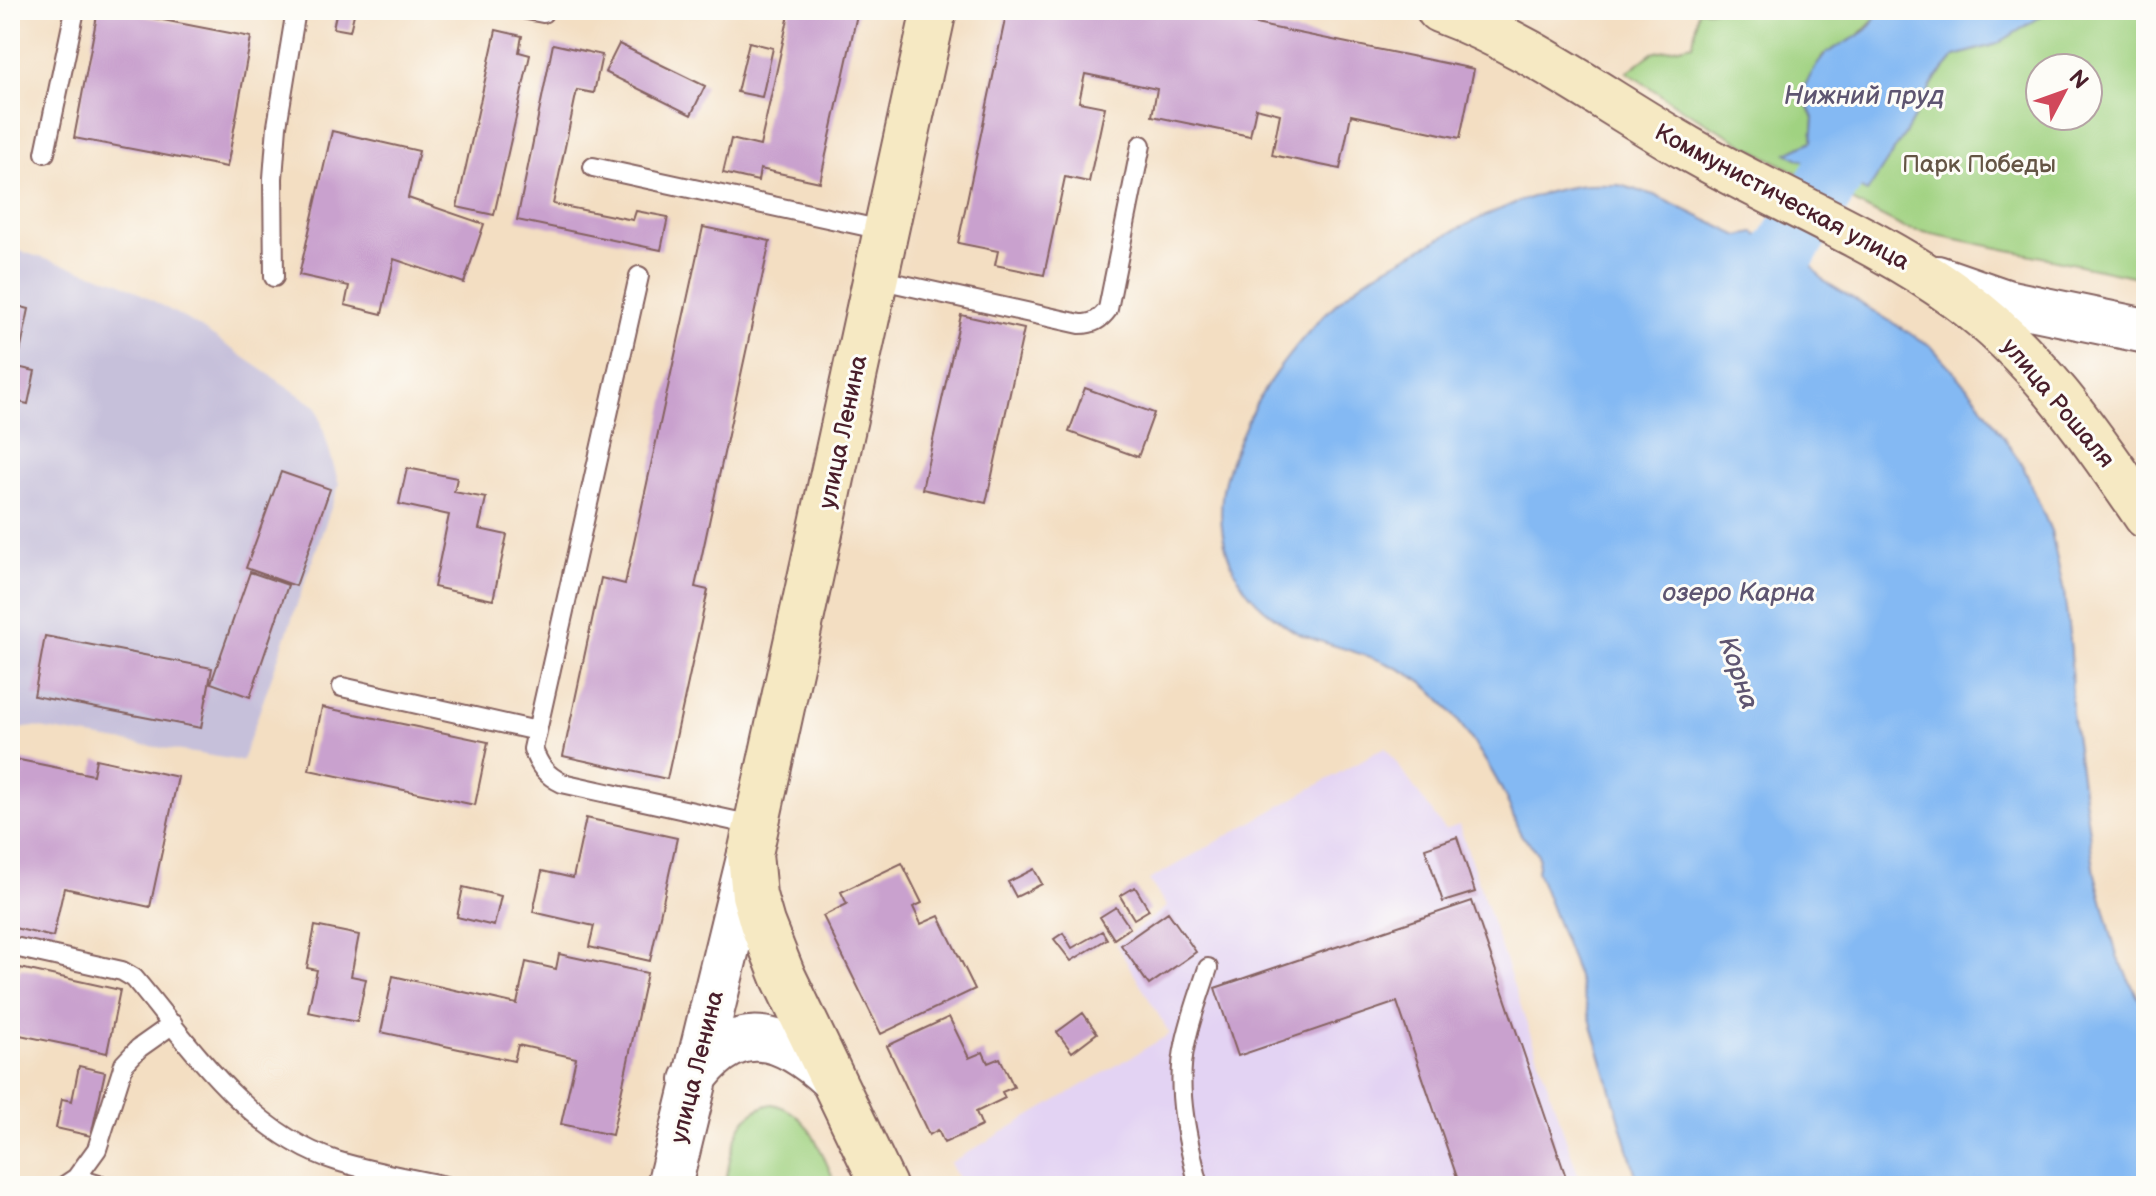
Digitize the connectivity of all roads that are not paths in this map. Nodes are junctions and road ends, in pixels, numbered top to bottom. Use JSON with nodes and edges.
{"nodes":[{"id":1,"x":75,"y":10,"type":"edge"},
{"id":2,"x":296,"y":10,"type":"edge"},
{"id":3,"x":934,"y":10,"type":"edge"},
{"id":4,"x":1439,"y":10,"type":"edge"},
{"id":5,"x":1141,"y":145,"type":"dead end"},
{"id":6,"x":45,"y":153,"type":"dead end"},
{"id":7,"x":593,"y":167,"type":"dead end"},
{"id":8,"x":888,"y":231,"type":"junction"},
{"id":9,"x":1920,"y":272,"type":"junction"},
{"id":10,"x":639,"y":276,"type":"dead end"},
{"id":11,"x":274,"y":277,"type":"dead end"},
{"id":12,"x":877,"y":279,"type":"junction"},
{"id":13,"x":2146,"y":331,"type":"edge"},
{"id":14,"x":2146,"y":516,"type":"edge"},
{"id":15,"x":342,"y":687,"type":"dead end"},
{"id":16,"x":537,"y":731,"type":"junction"},
{"id":17,"x":753,"y":840,"type":"junction"},
{"id":18,"x":10,"y":946,"type":"edge"},
{"id":19,"x":1208,"y":968,"type":"dead end"},
{"id":20,"x":173,"y":1024,"type":"junction"},
{"id":21,"x":830,"y":1077,"type":"junction"},
{"id":22,"x":693,"y":1080,"type":"junction"},
{"id":23,"x":70,"y":1182,"type":"edge"},
{"id":24,"x":102,"y":1186,"type":"edge"},
{"id":25,"x":445,"y":1186,"type":"edge"},
{"id":26,"x":669,"y":1186,"type":"edge"},
{"id":27,"x":884,"y":1186,"type":"edge"},
{"id":28,"x":1199,"y":1186,"type":"edge"}],
"edges":[{"from":1,"to":6,"type":"lane"},
{"from":2,"to":11,"type":"lane"},
{"from":3,"to":8,"type":"main road","name":"улица Ленина"},
{"from":4,"to":9,"type":"main road","name":"Коммунистическая улица"},
{"from":5,"to":12,"type":"lane"},
{"from":7,"to":8,"type":"lane"},
{"from":8,"to":12,"type":"main road","name":"улица Ленина"},
{"from":9,"to":13,"type":"street","name":"Коммунистическая улица"},
{"from":9,"to":14,"type":"main road","name":"улица Рошаля"},
{"from":10,"to":16,"type":"lane"},
{"from":12,"to":17,"type":"main road","name":"улица Ленина"},
{"from":15,"to":16,"type":"lane"},
{"from":16,"to":17,"type":"lane"},
{"from":17,"to":21,"type":"main road","name":"улица Ленина"},
{"from":17,"to":22,"type":"street","name":"улица Ленина"},
{"from":18,"to":20,"type":"lane"},
{"from":19,"to":28,"type":"lane"},
{"from":20,"to":23,"type":"lane"},
{"from":20,"to":25,"type":"lane"},
{"from":21,"to":22,"type":"street"},
{"from":21,"to":27,"type":"main road","name":"улица Ленина"},
{"from":22,"to":26,"type":"street","name":"улица Ленина"},
{"from":23,"to":24,"type":"lane"}]}
